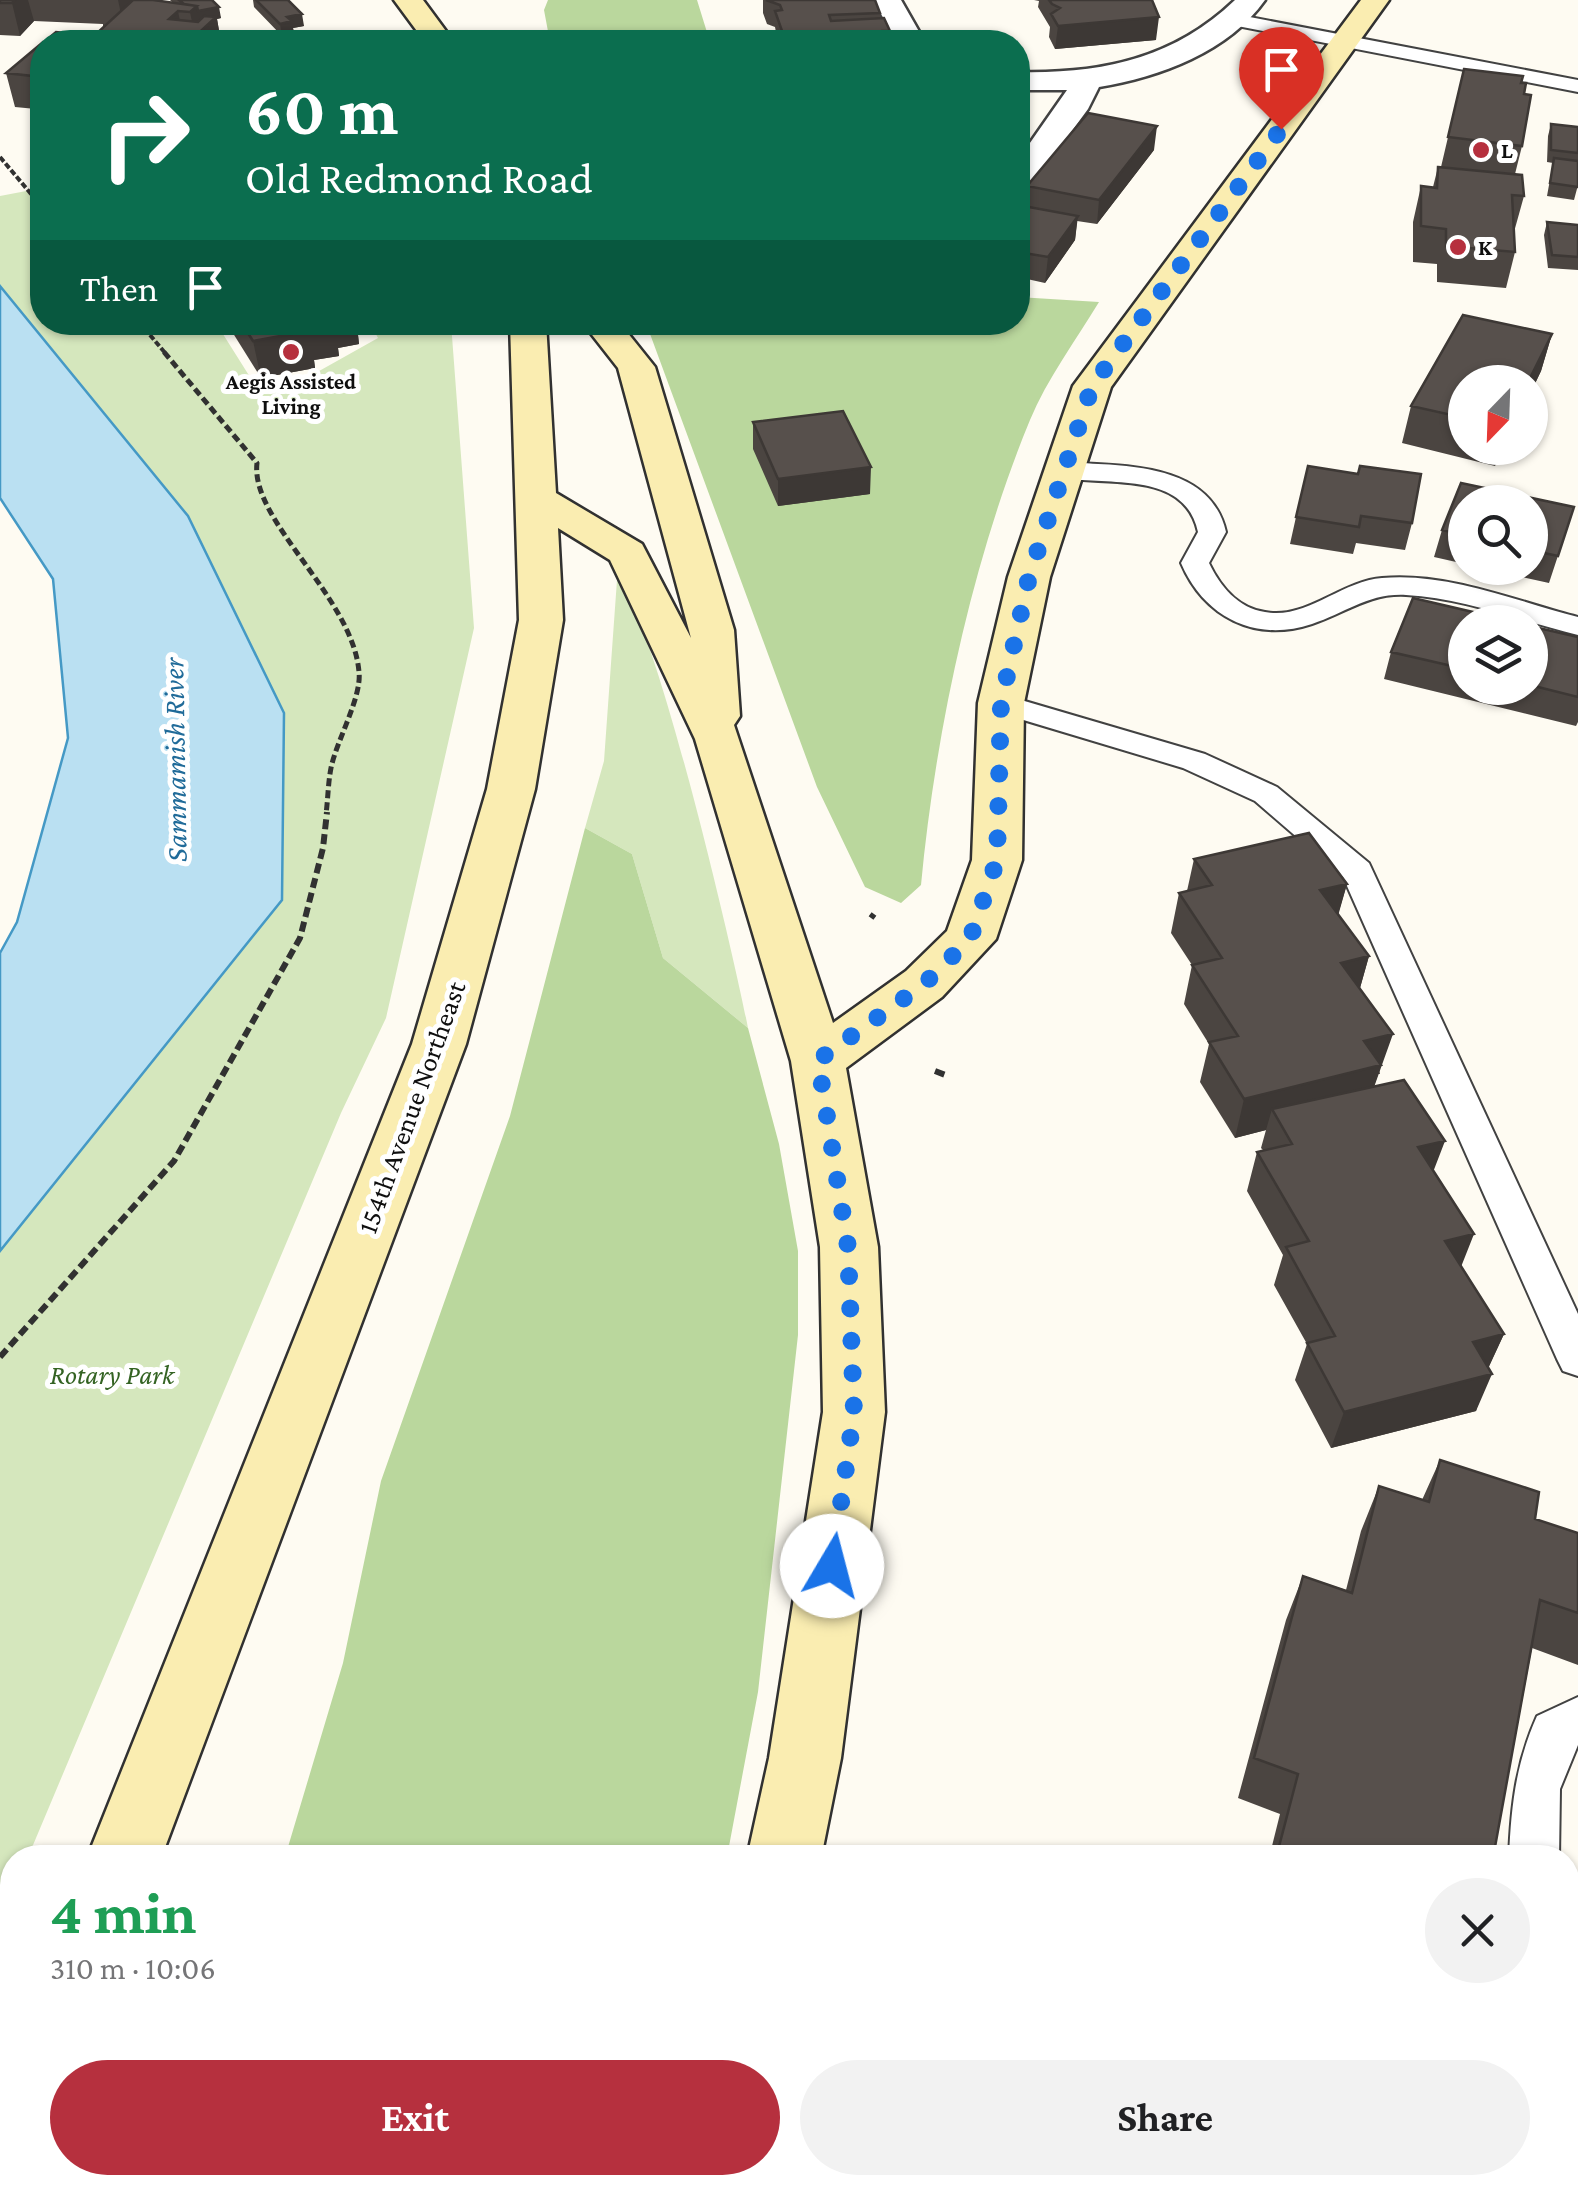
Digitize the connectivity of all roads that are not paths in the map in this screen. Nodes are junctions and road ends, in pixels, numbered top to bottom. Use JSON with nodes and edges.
{"nodes":[{"id":1,"x":408,"y":0,"type":"edge"},
{"id":2,"x":887,"y":0,"type":"edge"},
{"id":3,"x":1375,"y":0,"type":"edge"},
{"id":4,"x":1243,"y":10,"type":"edge"},
{"id":5,"x":431,"y":30,"type":"edge"},
{"id":6,"x":904,"y":30,"type":"edge"},
{"id":7,"x":1348,"y":38,"type":"junction"},
{"id":8,"x":1030,"y":82,"type":"edge"},
{"id":9,"x":1087,"y":82,"type":"junction"},
{"id":10,"x":1578,"y":86,"type":"edge"},
{"id":11,"x":1030,"y":166,"type":"edge"},
{"id":12,"x":529,"y":335,"type":"edge"},
{"id":13,"x":610,"y":335,"type":"edge"},
{"id":14,"x":1060,"y":470,"type":"junction"},
{"id":15,"x":536,"y":498,"type":"junction"},
{"id":16,"x":1578,"y":626,"type":"edge"},
{"id":17,"x":1001,"y":703,"type":"junction"},
{"id":18,"x":718,"y":739,"type":"junction"},
{"id":19,"x":818,"y":1060,"type":"junction"},
{"id":20,"x":1578,"y":1359,"type":"edge"},
{"id":21,"x":1578,"y":1720,"type":"edge"},
{"id":22,"x":129,"y":1845,"type":"edge"},
{"id":23,"x":787,"y":1845,"type":"edge"},
{"id":24,"x":1534,"y":1845,"type":"edge"}],
"edges":[{"from":1,"to":5,"type":"main road"},
{"from":2,"to":6,"type":"street"},
{"from":3,"to":7,"type":"main road"},
{"from":4,"to":7,"type":"lane"},
{"from":4,"to":9,"type":"street"},
{"from":7,"to":10,"type":"lane"},
{"from":7,"to":14,"type":"main road"},
{"from":8,"to":9,"type":"street"},
{"from":9,"to":11,"type":"street"},
{"from":12,"to":15,"type":"main road","name":"154th Avenue Northeast"},
{"from":13,"to":18,"type":"main road"},
{"from":14,"to":16,"type":"lane"},
{"from":14,"to":17,"type":"main road"},
{"from":15,"to":18,"type":"main road"},
{"from":15,"to":22,"type":"main road","name":"154th Avenue Northeast"},
{"from":17,"to":19,"type":"main road"},
{"from":17,"to":20,"type":"lane"},
{"from":18,"to":19,"type":"main road"},
{"from":19,"to":23,"type":"main road"},
{"from":21,"to":24,"type":"lane"}]}
